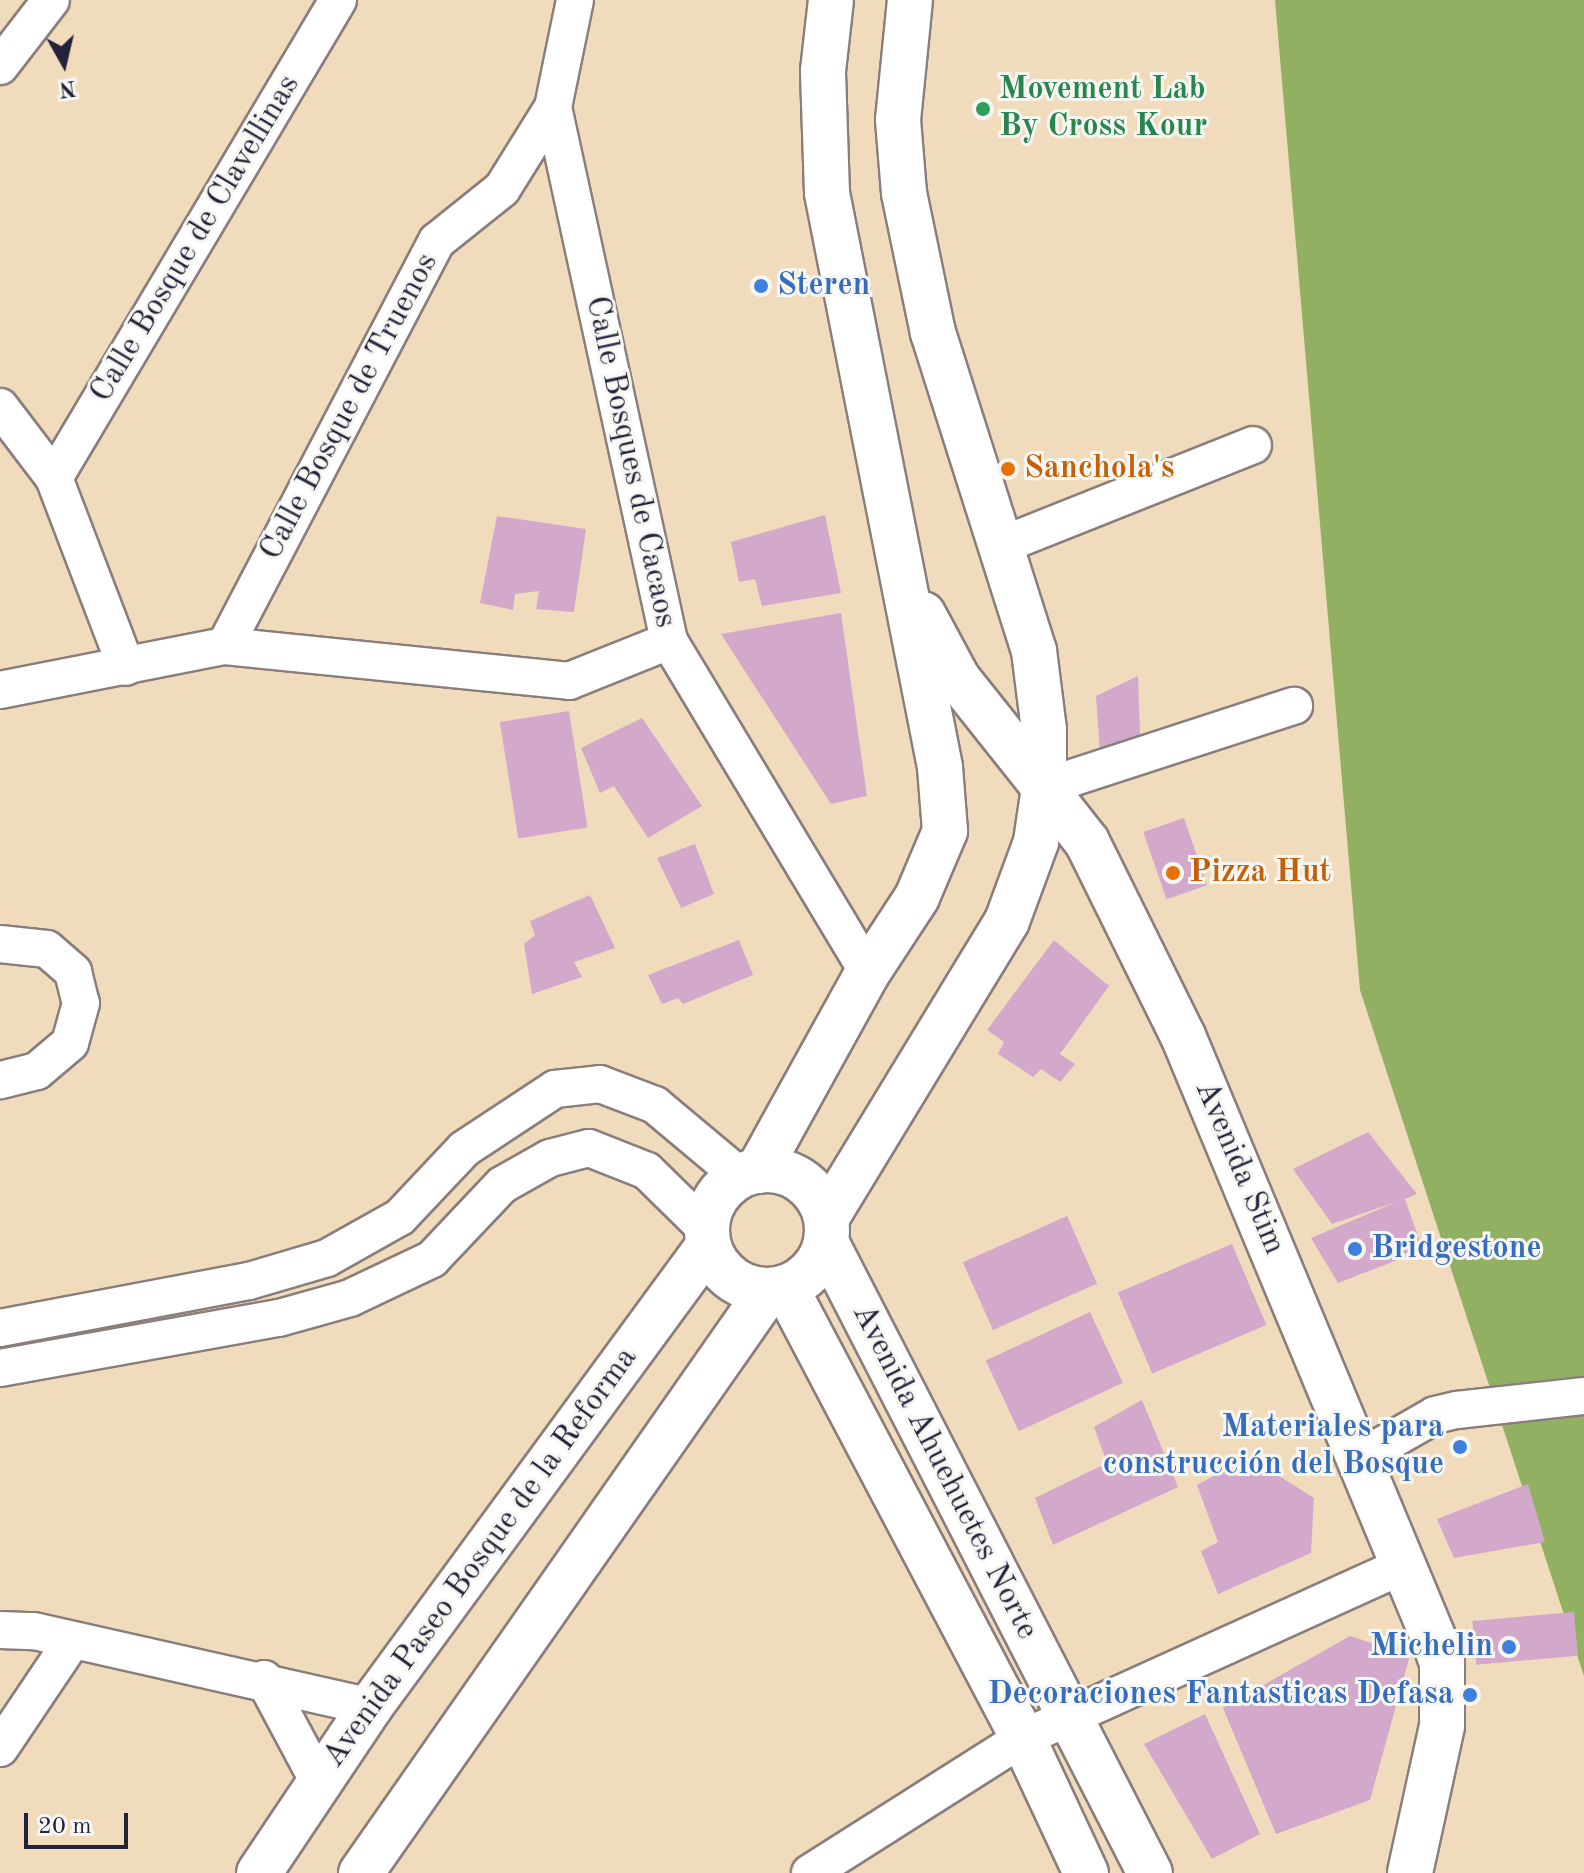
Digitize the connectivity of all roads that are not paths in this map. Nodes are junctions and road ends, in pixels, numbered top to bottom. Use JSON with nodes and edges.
{"nodes":[{"id":1,"x":51,"y":0,"type":"edge"},
{"id":2,"x":338,"y":0,"type":"edge"},
{"id":3,"x":575,"y":0,"type":"edge"},
{"id":4,"x":831,"y":0,"type":"edge"},
{"id":5,"x":910,"y":0,"type":"edge"},
{"id":6,"x":0,"y":66,"type":"edge"},
{"id":7,"x":553,"y":107,"type":"junction"},
{"id":8,"x":5,"y":426,"type":"edge"},
{"id":9,"x":1253,"y":445,"type":"dead end"},
{"id":10,"x":54,"y":478,"type":"junction"},
{"id":11,"x":1002,"y":545,"type":"junction"},
{"id":12,"x":902,"y":576,"type":"junction"},
{"id":13,"x":669,"y":641,"type":"junction"},
{"id":14,"x":225,"y":646,"type":"junction"},
{"id":15,"x":126,"y":667,"type":"junction"},
{"id":16,"x":0,"y":690,"type":"edge"},
{"id":17,"x":1294,"y":706,"type":"dead end"},
{"id":18,"x":1044,"y":787,"type":"junction"},
{"id":19,"x":0,"y":944,"type":"edge"},
{"id":20,"x":868,"y":972,"type":"junction"},
{"id":21,"x":0,"y":1080,"type":"edge"},
{"id":22,"x":749,"y":1173,"type":"junction"},
{"id":23,"x":433,"y":1184,"type":"junction"},
{"id":24,"x":476,"y":1217,"type":"junction"},
{"id":25,"x":826,"y":1230,"type":"junction"},
{"id":26,"x":707,"y":1238,"type":"junction"},
{"id":27,"x":777,"y":1289,"type":"junction"},
{"id":28,"x":0,"y":1328,"type":"edge"},
{"id":29,"x":0,"y":1368,"type":"edge"},
{"id":30,"x":1584,"y":1396,"type":"edge"},
{"id":31,"x":1360,"y":1458,"type":"junction"},
{"id":32,"x":1404,"y":1565,"type":"junction"},
{"id":33,"x":0,"y":1630,"type":"edge"},
{"id":34,"x":72,"y":1641,"type":"junction"},
{"id":35,"x":264,"y":1679,"type":"junction"},
{"id":36,"x":370,"y":1707,"type":"junction"},
{"id":37,"x":1070,"y":1715,"type":"junction"},
{"id":38,"x":1023,"y":1738,"type":"junction"},
{"id":39,"x":0,"y":1748,"type":"edge"},
{"id":40,"x":319,"y":1782,"type":"junction"},
{"id":41,"x":259,"y":1873,"type":"edge"},
{"id":42,"x":361,"y":1873,"type":"edge"},
{"id":43,"x":810,"y":1873,"type":"edge"},
{"id":44,"x":1086,"y":1873,"type":"edge"},
{"id":45,"x":1150,"y":1873,"type":"edge"},
{"id":46,"x":1410,"y":1873,"type":"edge"}],
"edges":[{"from":1,"to":6,"type":"street"},
{"from":2,"to":10,"type":"street","name":"Calle Bosque de Clavellinas"},
{"from":3,"to":7,"type":"street","name":"Calle Bosques de Cacaos"},
{"from":4,"to":12,"type":"main road"},
{"from":5,"to":11,"type":"main road"},
{"from":7,"to":13,"type":"street","name":"Calle Bosques de Cacaos"},
{"from":7,"to":14,"type":"street","name":"Calle Bosque de Truenos"},
{"from":8,"to":10,"type":"street"},
{"from":9,"to":11,"type":"street"},
{"from":10,"to":15,"type":"street"},
{"from":11,"to":18,"type":"main road"},
{"from":12,"to":18,"type":"main road","name":"Avenida Stim"},
{"from":12,"to":20,"type":"main road"},
{"from":13,"to":14,"type":"street"},
{"from":13,"to":20,"type":"street","name":"Calle Bosques de Cacaos"},
{"from":14,"to":15,"type":"street"},
{"from":15,"to":16,"type":"street"},
{"from":17,"to":18,"type":"street"},
{"from":18,"to":25,"type":"main road"},
{"from":18,"to":31,"type":"main road","name":"Avenida Stim"},
{"from":19,"to":21,"type":"street"},
{"from":20,"to":22,"type":"main road"},
{"from":22,"to":23,"type":"street"},
{"from":22,"to":25,"type":"main road"},
{"from":22,"to":26,"type":"main road"},
{"from":23,"to":24,"type":"street"},
{"from":23,"to":28,"type":"street"},
{"from":24,"to":26,"type":"street"},
{"from":24,"to":29,"type":"street"},
{"from":25,"to":27,"type":"main road"},
{"from":25,"to":37,"type":"main road","name":"Avenida Ahuehuetes Norte"},
{"from":26,"to":27,"type":"main road"},
{"from":26,"to":36,"type":"main road","name":"Avenida Paseo Bosque de la Reforma"},
{"from":27,"to":38,"type":"main road","name":"Avenida Ahuehuetes Norte"},
{"from":27,"to":42,"type":"main road"},
{"from":30,"to":31,"type":"street"},
{"from":31,"to":32,"type":"main road","name":"Avenida Stim"},
{"from":32,"to":37,"type":"street"},
{"from":32,"to":46,"type":"main road","name":"Avenida Stim"},
{"from":33,"to":34,"type":"street"},
{"from":34,"to":35,"type":"street"},
{"from":34,"to":39,"type":"street"},
{"from":35,"to":36,"type":"street"},
{"from":35,"to":40,"type":"street"},
{"from":36,"to":40,"type":"main road","name":"Avenida Paseo Bosque de la Reforma"},
{"from":37,"to":38,"type":"street"},
{"from":37,"to":45,"type":"main road","name":"Avenida Ahuehuetes Norte"},
{"from":38,"to":43,"type":"street"},
{"from":38,"to":44,"type":"main road","name":"Avenida Ahuehuetes Norte"},
{"from":40,"to":41,"type":"main road","name":"Avenida Paseo Bosque de la Reforma"}]}
